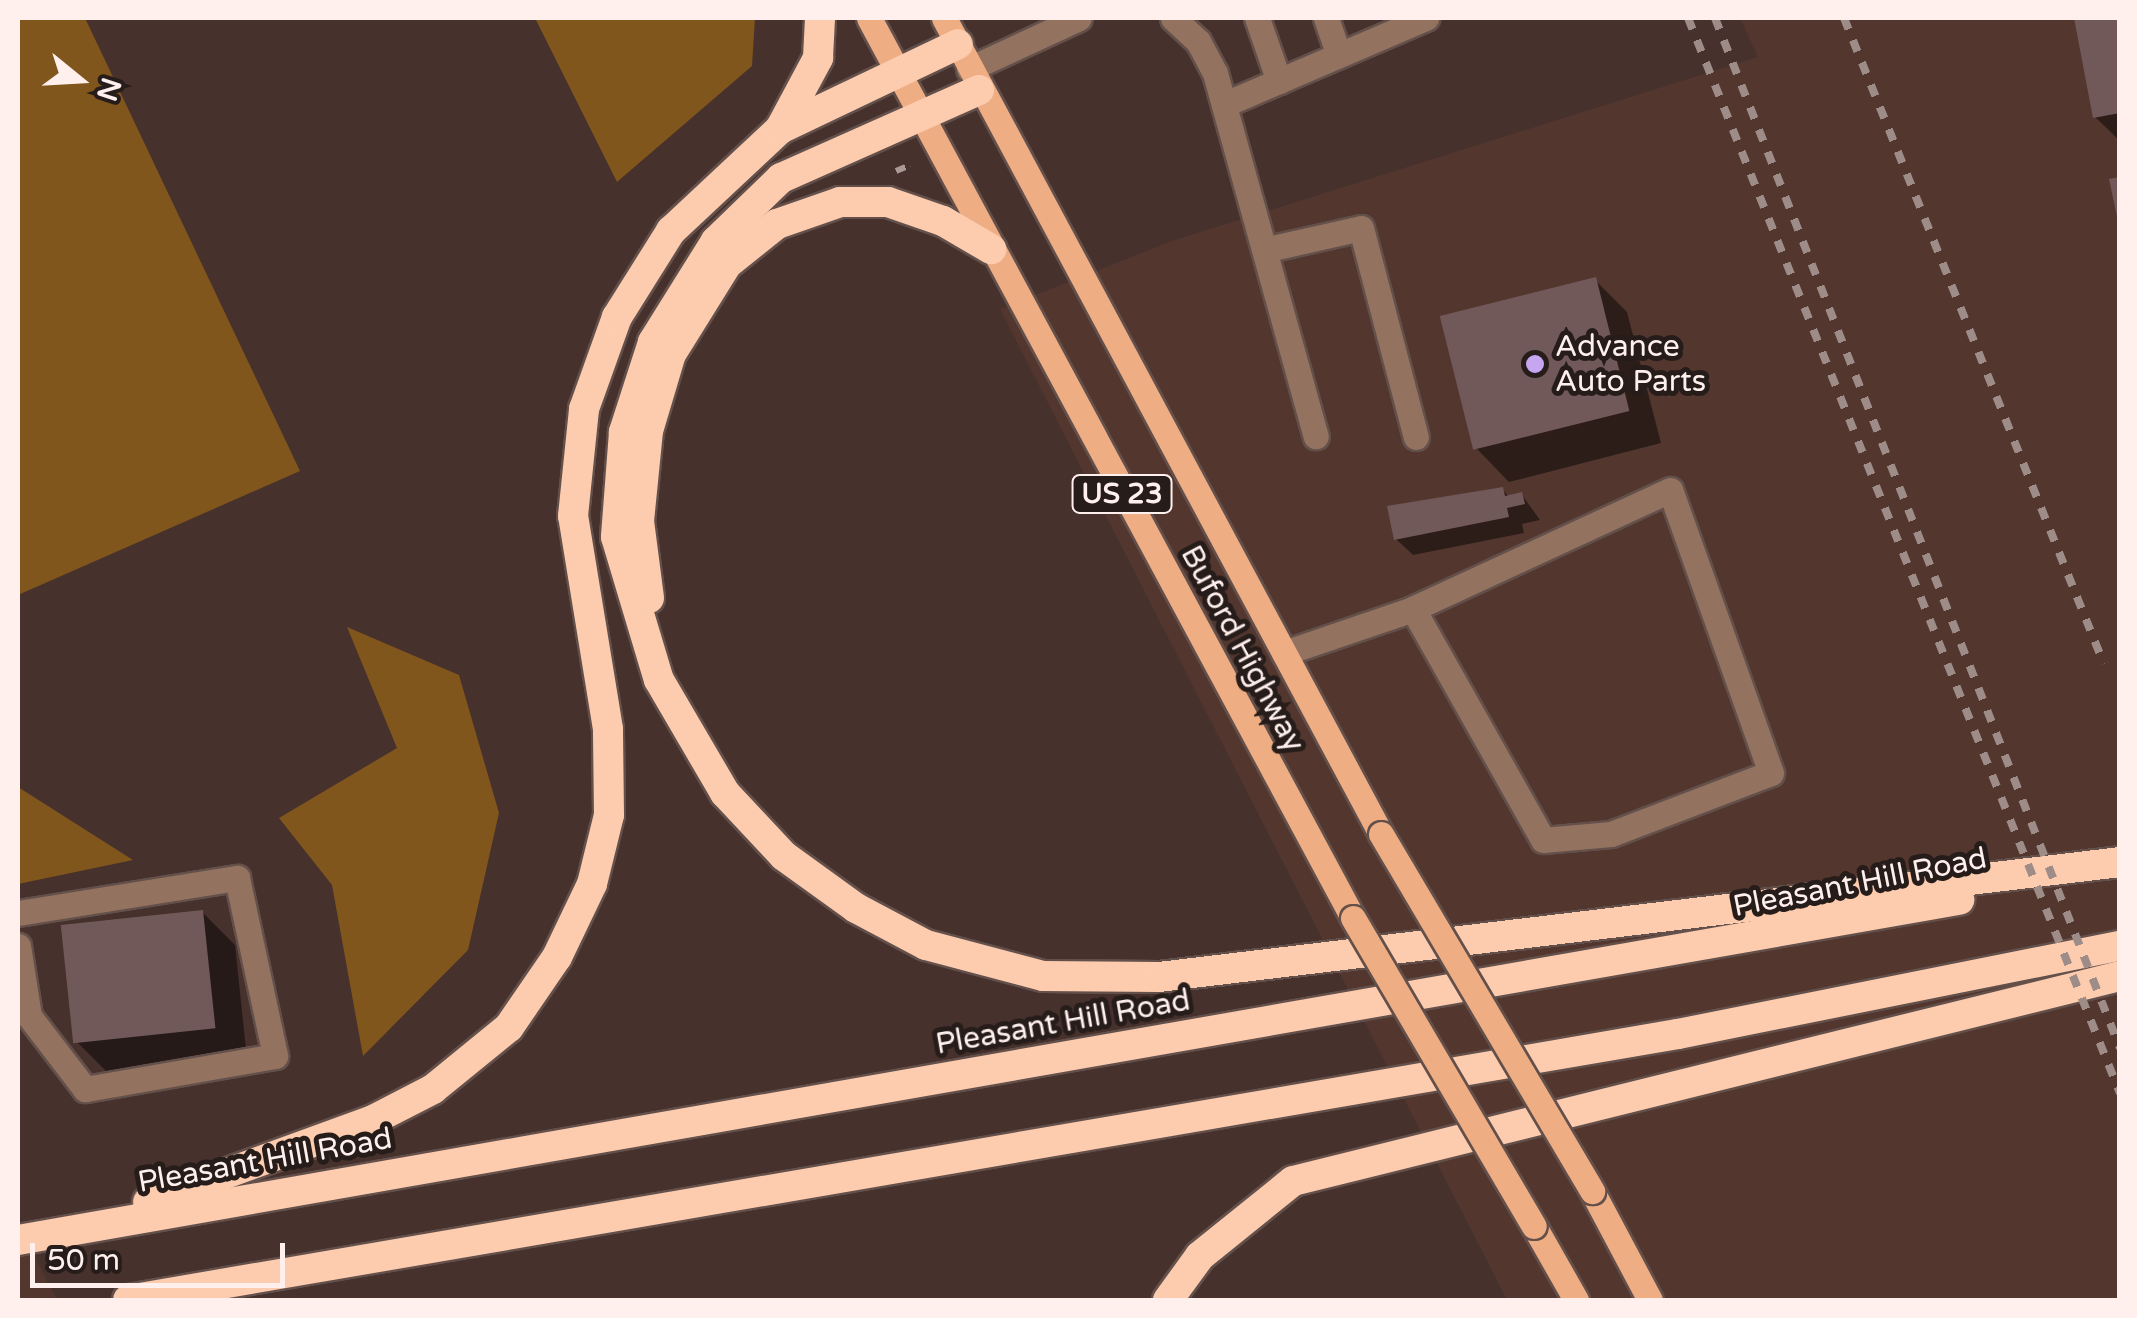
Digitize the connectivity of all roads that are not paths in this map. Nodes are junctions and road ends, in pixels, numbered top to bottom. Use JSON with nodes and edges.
{"nodes":[{"id":1,"x":820,"y":18,"type":"edge"},
{"id":2,"x":869,"y":18,"type":"edge"},
{"id":3,"x":1079,"y":18,"type":"edge"},
{"id":4,"x":1173,"y":18,"type":"edge"},
{"id":5,"x":1257,"y":18,"type":"edge"},
{"id":6,"x":1326,"y":18,"type":"edge"},
{"id":7,"x":1420,"y":19,"type":"edge"},
{"id":8,"x":1378,"y":27,"type":"edge"},
{"id":9,"x":962,"y":55,"type":"edge"},
{"id":10,"x":1339,"y":55,"type":"junction"},
{"id":11,"x":896,"y":71,"type":"junction"},
{"id":12,"x":1279,"y":81,"type":"junction"},
{"id":13,"x":1225,"y":104,"type":"junction"},
{"id":14,"x":920,"y":120,"type":"junction"},
{"id":15,"x":780,"y":129,"type":"junction"},
{"id":16,"x":991,"y":249,"type":"junction"},
{"id":17,"x":1268,"y":249,"type":"junction"},
{"id":18,"x":1316,"y":436,"type":"dead end"},
{"id":19,"x":1416,"y":438,"type":"dead end"},
{"id":20,"x":1413,"y":609,"type":"junction"},
{"id":21,"x":1284,"y":653,"type":"junction"},
{"id":22,"x":659,"y":680,"type":"junction"},
{"id":23,"x":2120,"y":866,"type":"edge"},
{"id":24,"x":18,"y":913,"type":"edge"},
{"id":25,"x":18,"y":946,"type":"edge"},
{"id":26,"x":2120,"y":946,"type":"edge"},
{"id":27,"x":2120,"y":976,"type":"edge"},
{"id":28,"x":23,"y":1016,"type":"edge"},
{"id":29,"x":77,"y":1229,"type":"junction"},
{"id":30,"x":18,"y":1240,"type":"edge"},
{"id":31,"x":128,"y":1300,"type":"edge"},
{"id":32,"x":1168,"y":1300,"type":"edge"},
{"id":33,"x":1576,"y":1300,"type":"edge"},
{"id":34,"x":1650,"y":1300,"type":"edge"}],
"edges":[{"from":1,"to":15,"type":"highway"},
{"from":2,"to":11,"type":"main road","name":"Buford Highway","number":"US 23"},
{"from":3,"to":9,"type":"lane"},
{"from":4,"to":13,"type":"lane"},
{"from":5,"to":12,"type":"lane"},
{"from":6,"to":10,"type":"lane"},
{"from":7,"to":8,"type":"lane"},
{"from":8,"to":10,"type":"lane"},
{"from":9,"to":11,"type":"highway"},
{"from":9,"to":14,"type":"highway"},
{"from":9,"to":21,"type":"main road","name":"Buford Highway","number":"US 23"},
{"from":10,"to":12,"type":"lane"},
{"from":11,"to":14,"type":"main road","name":"Buford Highway","number":"US 23"},
{"from":11,"to":15,"type":"highway"},
{"from":12,"to":13,"type":"lane"},
{"from":13,"to":17,"type":"lane"},
{"from":14,"to":16,"type":"main road","name":"Buford Highway","number":"US 23"},
{"from":14,"to":22,"type":"highway"},
{"from":15,"to":29,"type":"highway"},
{"from":16,"to":22,"type":"highway"},
{"from":16,"to":33,"type":"main road","name":"Buford Highway","number":"US 23","bridge":true},
{"from":17,"to":18,"type":"lane"},
{"from":17,"to":19,"type":"lane"},
{"from":20,"to":20,"type":"lane"},
{"from":20,"to":21,"type":"lane"},
{"from":21,"to":34,"type":"main road","name":"Buford Highway","number":"US 23","bridge":true},
{"from":22,"to":23,"type":"highway"},
{"from":23,"to":29,"type":"highway","name":"Pleasant Hill Road"},
{"from":24,"to":28,"type":"lane"},
{"from":25,"to":28,"type":"lane"},
{"from":26,"to":31,"type":"highway"},
{"from":27,"to":32,"type":"highway"},
{"from":29,"to":30,"type":"highway","name":"Pleasant Hill Road"}]}
